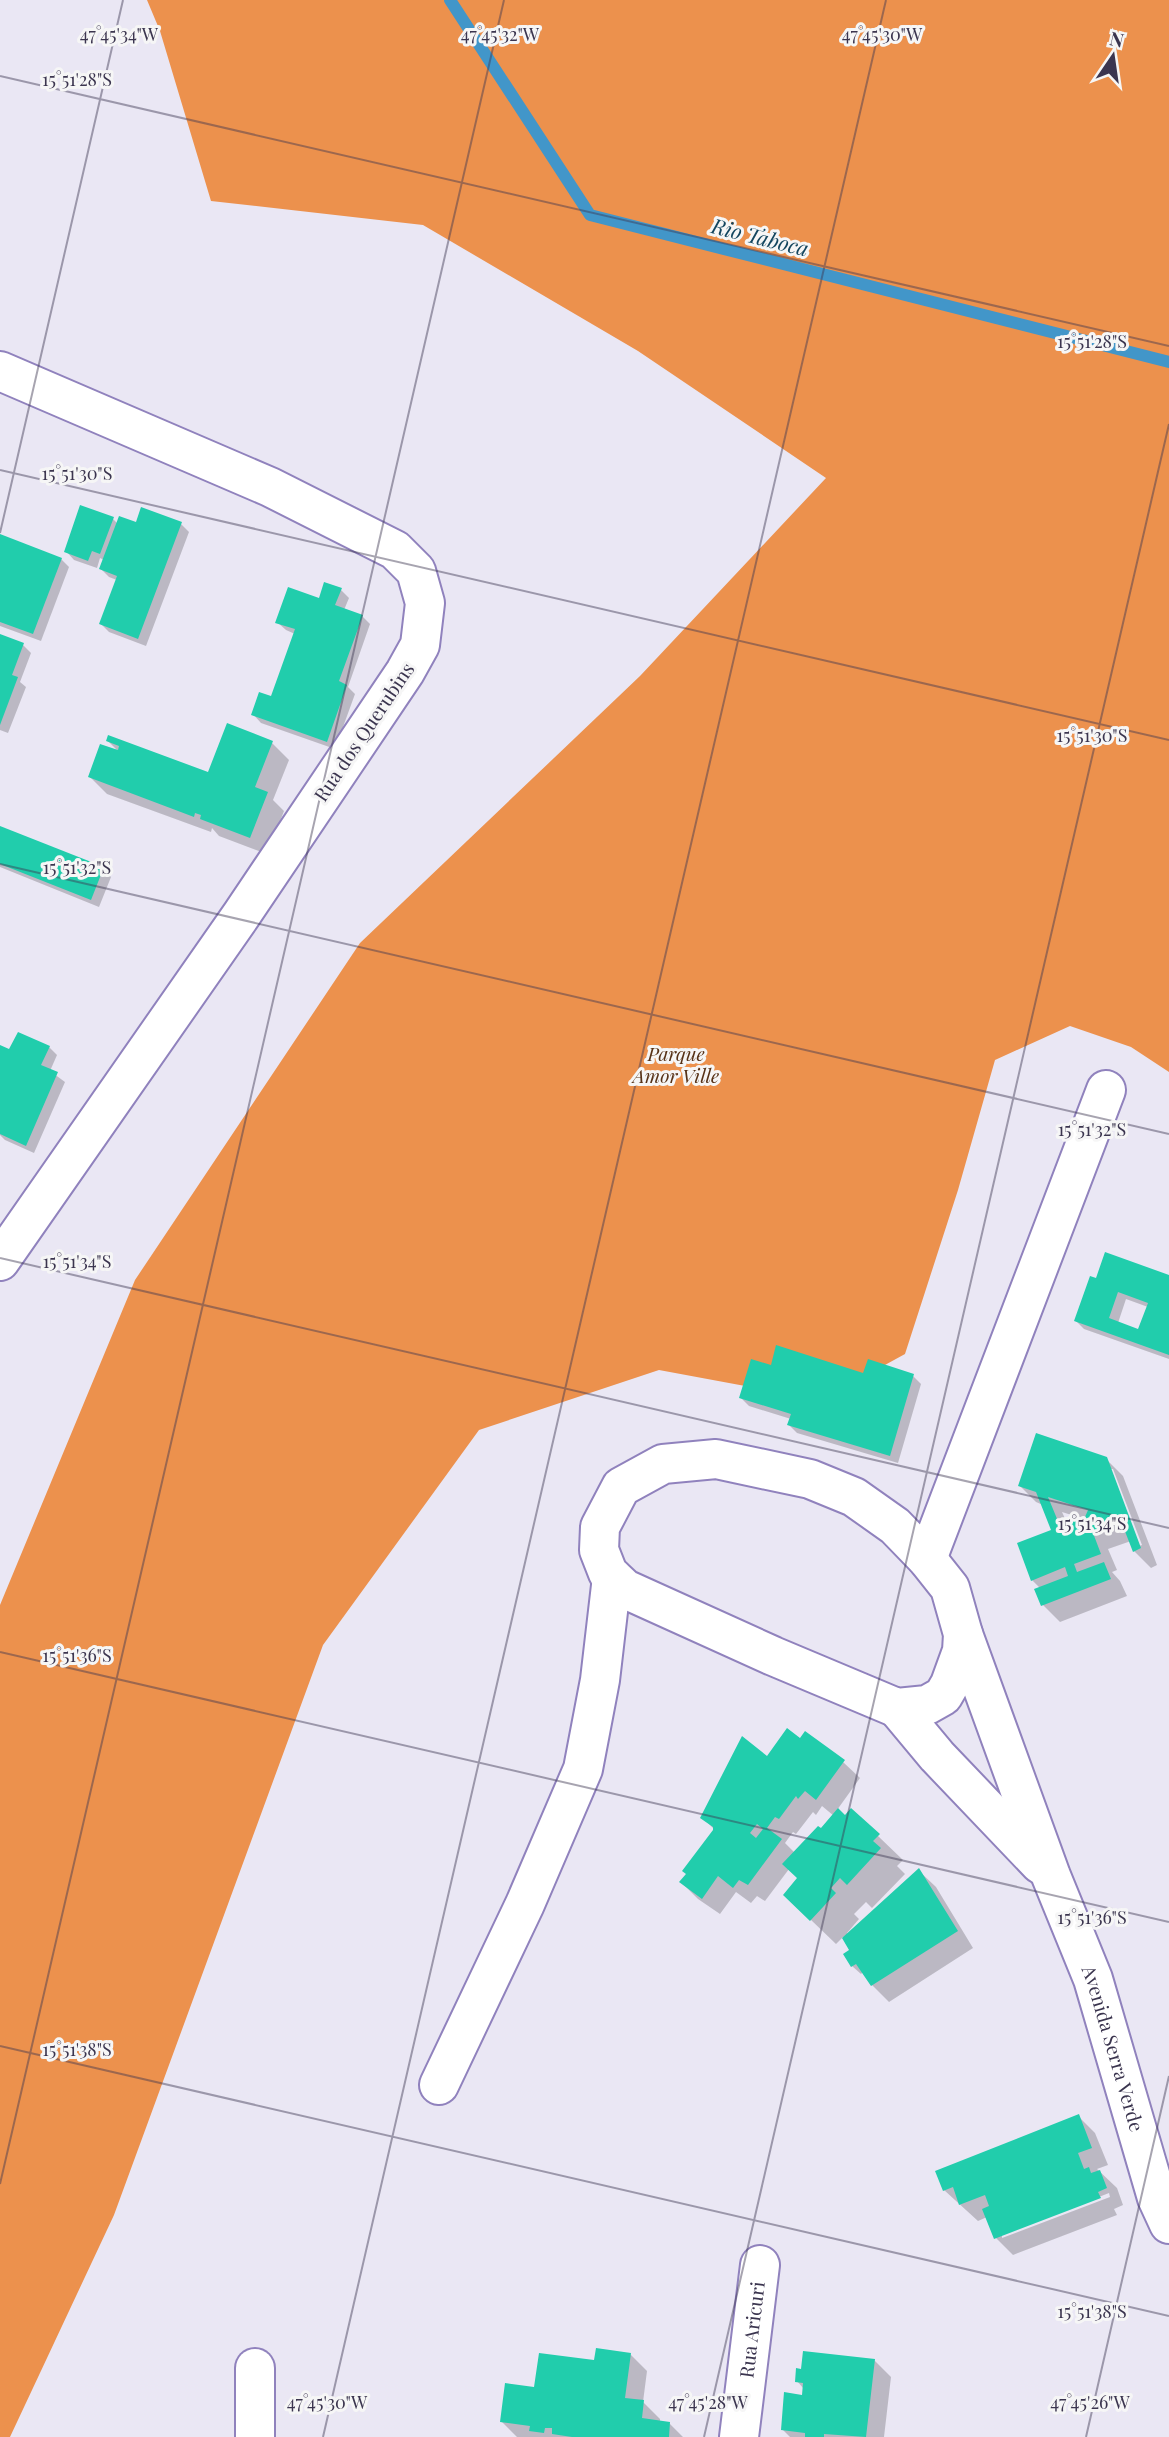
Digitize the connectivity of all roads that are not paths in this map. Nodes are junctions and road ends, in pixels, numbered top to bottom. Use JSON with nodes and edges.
{"nodes":[{"id":1,"x":0,"y":372,"type":"edge"},
{"id":2,"x":1106,"y":1090,"type":"dead end"},
{"id":3,"x":0,"y":1261,"type":"edge"},
{"id":4,"x":928,"y":1559,"type":"junction"},
{"id":5,"x":612,"y":1577,"type":"junction"},
{"id":6,"x":963,"y":1634,"type":"junction"},
{"id":7,"x":897,"y":1708,"type":"junction"},
{"id":8,"x":1051,"y":1876,"type":"junction"},
{"id":9,"x":439,"y":2085,"type":"dead end"},
{"id":10,"x":1169,"y":2224,"type":"edge"},
{"id":11,"x":760,"y":2265,"type":"dead end"},
{"id":12,"x":255,"y":2368,"type":"dead end"},
{"id":13,"x":254,"y":2437,"type":"edge"},
{"id":14,"x":739,"y":2437,"type":"edge"}],
"edges":[{"from":1,"to":3,"type":"street","name":"Rua dos Querubins"},
{"from":2,"to":4,"type":"street"},
{"from":4,"to":5,"type":"street","name":"Avenida Serra Verde"},
{"from":4,"to":6,"type":"street","name":"Avenida Serra Verde"},
{"from":5,"to":7,"type":"street"},
{"from":5,"to":9,"type":"street"},
{"from":6,"to":7,"type":"street"},
{"from":6,"to":8,"type":"street","name":"Avenida Serra Verde"},
{"from":7,"to":8,"type":"street"},
{"from":8,"to":10,"type":"street","name":"Avenida Serra Verde"},
{"from":11,"to":14,"type":"street","name":"Rua Aricuri"},
{"from":12,"to":13,"type":"street"}]}
